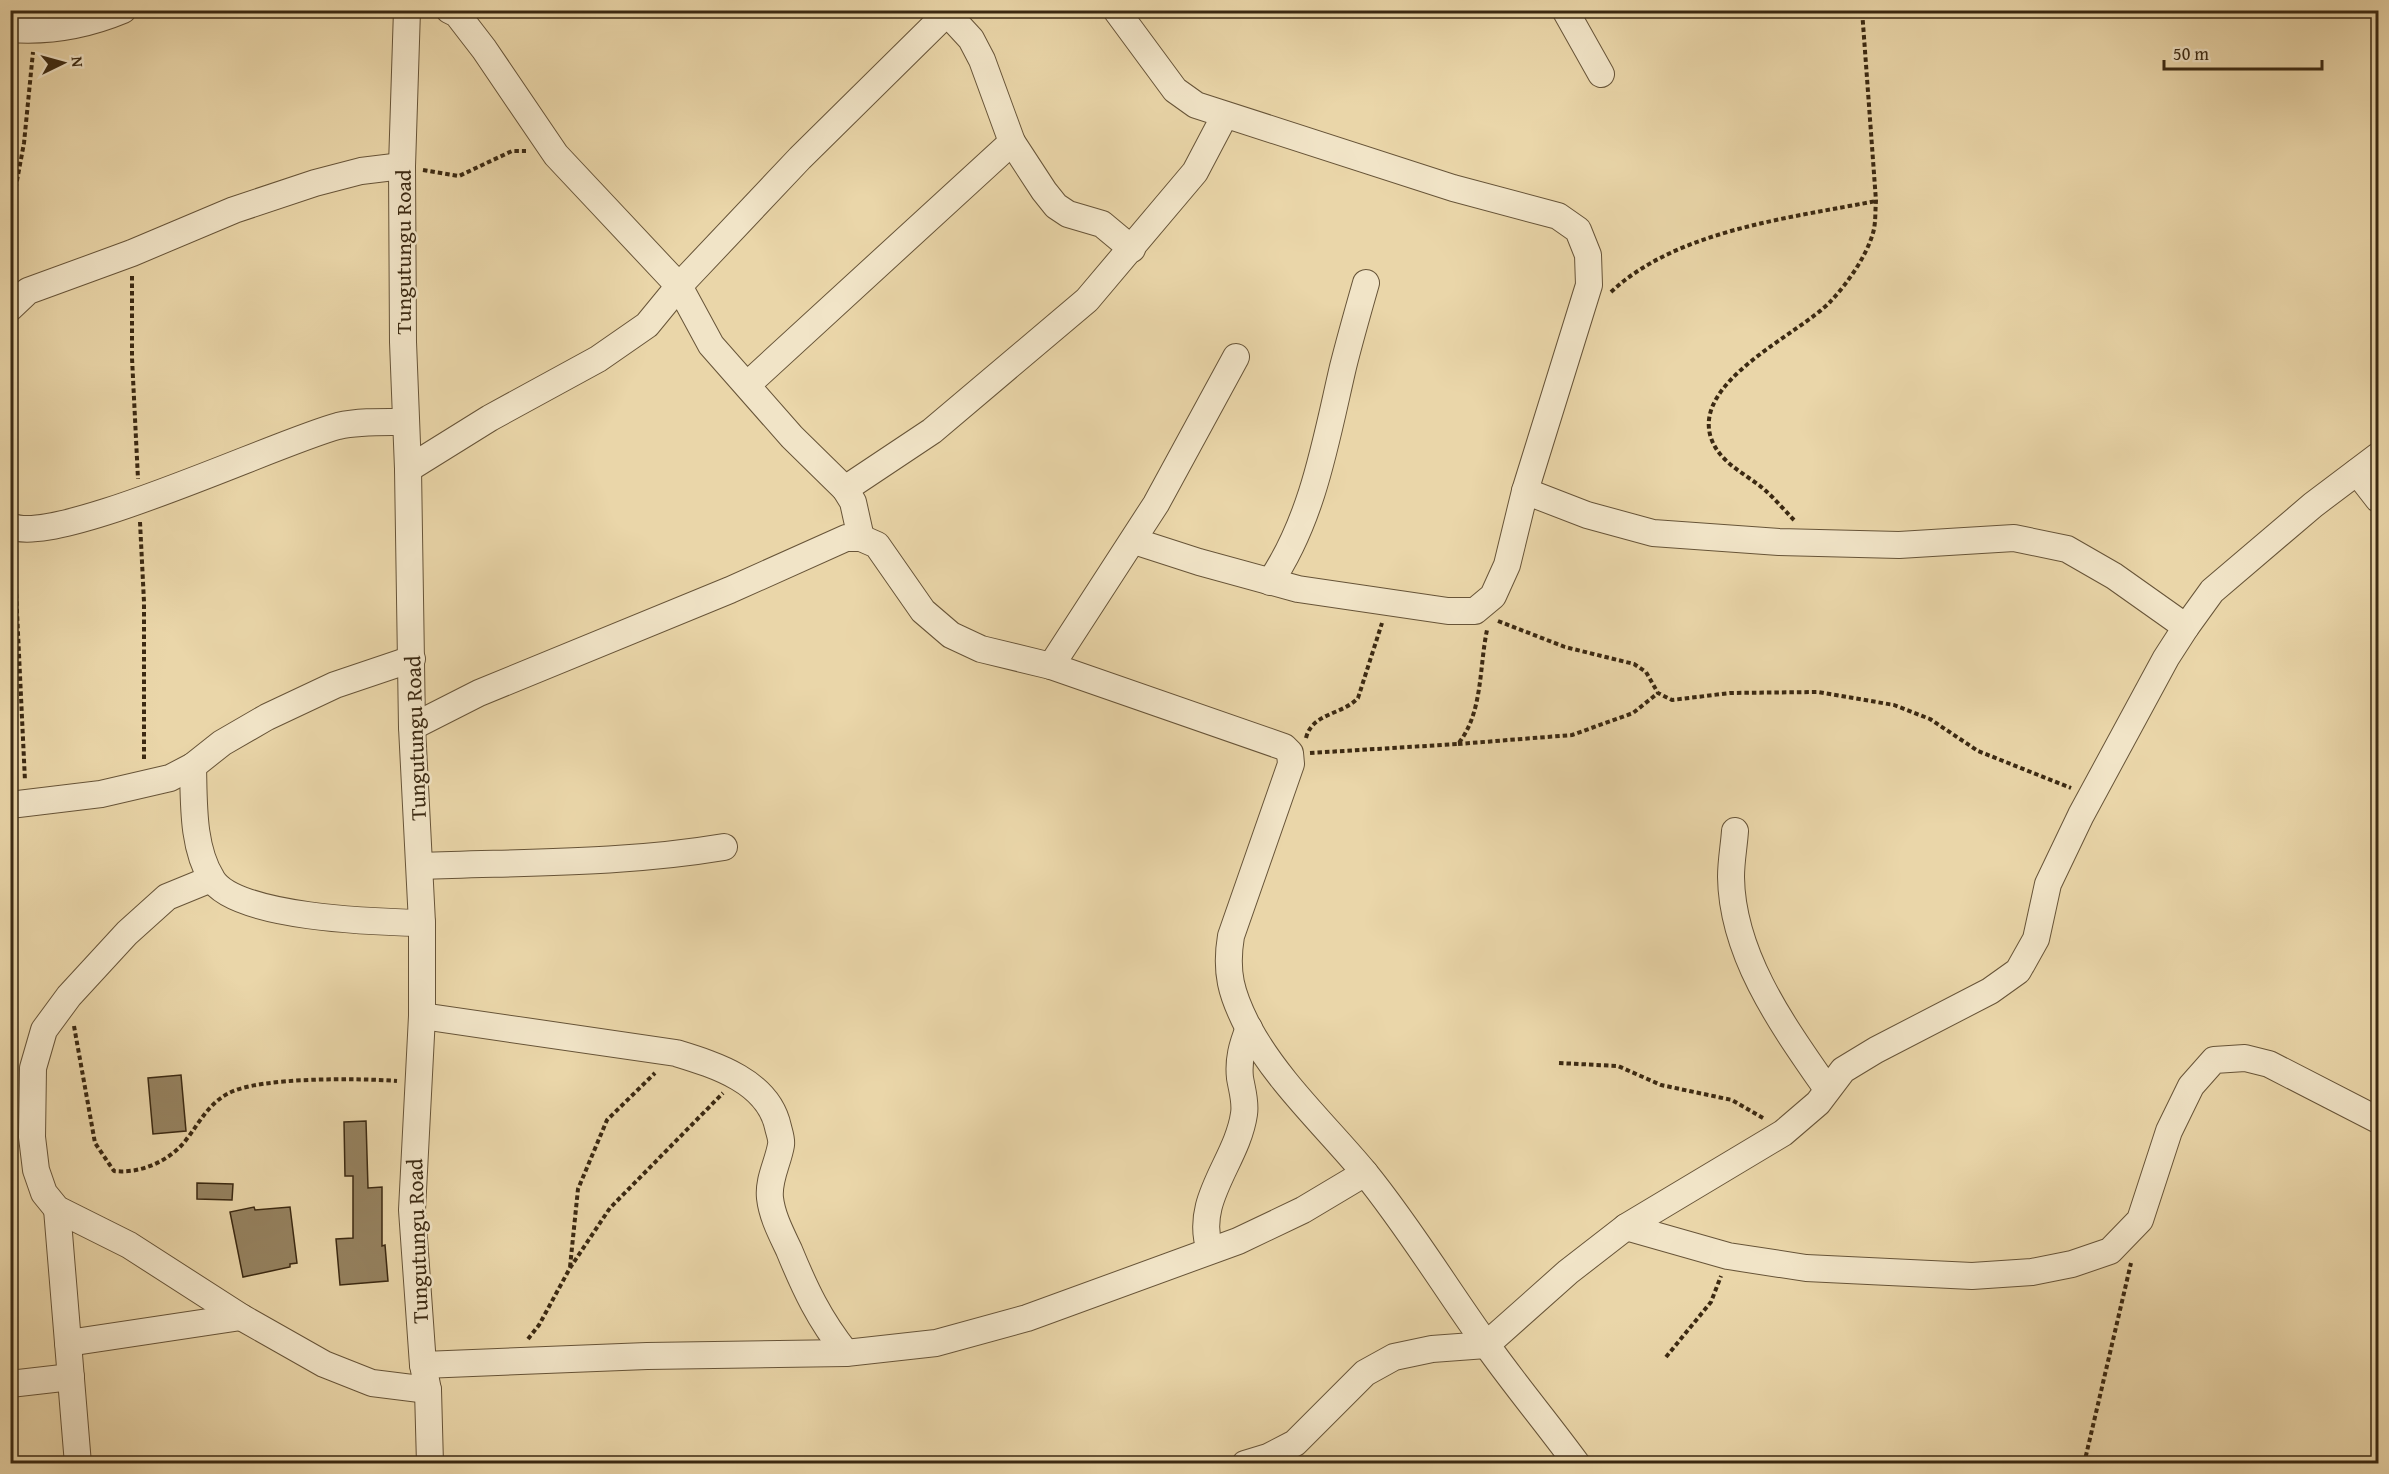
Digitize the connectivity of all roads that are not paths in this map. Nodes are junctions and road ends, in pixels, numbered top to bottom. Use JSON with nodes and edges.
{"nodes":[{"id":1,"x":123,"y":10,"type":"edge"},
{"id":2,"x":407,"y":10,"type":"edge"},
{"id":3,"x":449,"y":10,"type":"edge"},
{"id":4,"x":1116,"y":10,"type":"edge"},
{"id":5,"x":1565,"y":10,"type":"edge"},
{"id":6,"x":949,"y":12,"type":"edge"},
{"id":7,"x":23,"y":30,"type":"edge"},
{"id":8,"x":1601,"y":74,"type":"dead end"},
{"id":9,"x":1225,"y":115,"type":"junction"},
{"id":10,"x":1012,"y":142,"type":"junction"},
{"id":11,"x":402,"y":166,"type":"junction"},
{"id":12,"x":1132,"y":249,"type":"junction"},
{"id":13,"x":1366,"y":283,"type":"dead end"},
{"id":14,"x":679,"y":286,"type":"junction"},
{"id":15,"x":10,"y":308,"type":"edge"},
{"id":16,"x":1236,"y":357,"type":"dead end"},
{"id":17,"x":747,"y":385,"type":"junction"},
{"id":18,"x":406,"y":422,"type":"junction"},
{"id":19,"x":2379,"y":456,"type":"edge"},
{"id":20,"x":408,"y":469,"type":"junction"},
{"id":21,"x":2357,"y":472,"type":"junction"},
{"id":22,"x":845,"y":489,"type":"junction"},
{"id":23,"x":1526,"y":490,"type":"junction"},
{"id":24,"x":2379,"y":499,"type":"edge"},
{"id":25,"x":11,"y":527,"type":"edge"},
{"id":26,"x":861,"y":537,"type":"junction"},
{"id":27,"x":1134,"y":541,"type":"junction"},
{"id":28,"x":1269,"y":582,"type":"junction"},
{"id":29,"x":2186,"y":627,"type":"junction"},
{"id":30,"x":412,"y":659,"type":"junction"},
{"id":31,"x":1051,"y":666,"type":"junction"},
{"id":32,"x":412,"y":727,"type":"junction"},
{"id":33,"x":193,"y":766,"type":"junction"},
{"id":34,"x":18,"y":804,"type":"edge"},
{"id":35,"x":1735,"y":831,"type":"dead end"},
{"id":36,"x":724,"y":847,"type":"dead end"},
{"id":37,"x":421,"y":866,"type":"junction"},
{"id":38,"x":212,"y":879,"type":"junction"},
{"id":39,"x":422,"y":923,"type":"junction"},
{"id":40,"x":422,"y":1016,"type":"junction"},
{"id":41,"x":1249,"y":1028,"type":"junction"},
{"id":42,"x":1827,"y":1089,"type":"junction"},
{"id":43,"x":2379,"y":1120,"type":"edge"},
{"id":44,"x":1365,"y":1173,"type":"junction"},
{"id":45,"x":57,"y":1209,"type":"junction"},
{"id":46,"x":1626,"y":1227,"type":"junction"},
{"id":47,"x":1210,"y":1250,"type":"junction"},
{"id":48,"x":241,"y":1317,"type":"junction"},
{"id":49,"x":68,"y":1343,"type":"junction"},
{"id":50,"x":1486,"y":1345,"type":"junction"},
{"id":51,"x":846,"y":1353,"type":"junction"},
{"id":52,"x":423,"y":1365,"type":"junction"},
{"id":53,"x":71,"y":1377,"type":"junction"},
{"id":54,"x":10,"y":1384,"type":"edge"},
{"id":55,"x":428,"y":1390,"type":"junction"},
{"id":56,"x":78,"y":1464,"type":"edge"},
{"id":57,"x":430,"y":1464,"type":"edge"},
{"id":58,"x":1245,"y":1464,"type":"edge"},
{"id":59,"x":1576,"y":1464,"type":"edge"}],
"edges":[{"from":1,"to":7,"type":"street"},
{"from":2,"to":11,"type":"street","name":"Tungutungu Road"},
{"from":3,"to":14,"type":"street"},
{"from":4,"to":9,"type":"street"},
{"from":5,"to":8,"type":"street"},
{"from":6,"to":10,"type":"street"},
{"from":6,"to":14,"type":"street"},
{"from":9,"to":12,"type":"street"},
{"from":9,"to":23,"type":"street"},
{"from":10,"to":12,"type":"street"},
{"from":10,"to":17,"type":"street"},
{"from":11,"to":15,"type":"street"},
{"from":11,"to":18,"type":"street","name":"Tungutungu Road"},
{"from":12,"to":22,"type":"street"},
{"from":13,"to":28,"type":"street"},
{"from":14,"to":17,"type":"street"},
{"from":14,"to":20,"type":"street"},
{"from":16,"to":27,"type":"street"},
{"from":17,"to":22,"type":"street"},
{"from":18,"to":20,"type":"street","name":"Tungutungu Road"},
{"from":18,"to":25,"type":"street"},
{"from":19,"to":21,"type":"street"},
{"from":20,"to":30,"type":"street","name":"Tungutungu Road"},
{"from":21,"to":24,"type":"street"},
{"from":21,"to":29,"type":"street"},
{"from":22,"to":26,"type":"street"},
{"from":23,"to":28,"type":"street"},
{"from":23,"to":29,"type":"street"},
{"from":26,"to":31,"type":"street"},
{"from":26,"to":32,"type":"street"},
{"from":27,"to":28,"type":"street"},
{"from":27,"to":31,"type":"street"},
{"from":29,"to":42,"type":"street"},
{"from":30,"to":32,"type":"street","name":"Tungutungu Road"},
{"from":30,"to":33,"type":"street"},
{"from":31,"to":41,"type":"street"},
{"from":32,"to":37,"type":"street","name":"Tungutungu Road"},
{"from":33,"to":34,"type":"street"},
{"from":33,"to":38,"type":"street"},
{"from":35,"to":42,"type":"street"},
{"from":36,"to":37,"type":"street"},
{"from":37,"to":39,"type":"street","name":"Tungutungu Road"},
{"from":38,"to":39,"type":"street"},
{"from":38,"to":45,"type":"street"},
{"from":39,"to":40,"type":"street","name":"Tungutungu Road"},
{"from":40,"to":51,"type":"street"},
{"from":40,"to":52,"type":"street","name":"Tungutungu Road"},
{"from":41,"to":44,"type":"street"},
{"from":41,"to":47,"type":"street"},
{"from":42,"to":46,"type":"street"},
{"from":43,"to":46,"type":"street"},
{"from":44,"to":47,"type":"street"},
{"from":44,"to":50,"type":"street"},
{"from":45,"to":48,"type":"street"},
{"from":45,"to":49,"type":"street"},
{"from":46,"to":50,"type":"street"},
{"from":47,"to":51,"type":"street"},
{"from":48,"to":49,"type":"street"},
{"from":48,"to":55,"type":"street"},
{"from":49,"to":53,"type":"street"},
{"from":50,"to":58,"type":"street"},
{"from":50,"to":59,"type":"street"},
{"from":51,"to":52,"type":"street"},
{"from":52,"to":55,"type":"street","name":"Tungutungu Road"},
{"from":53,"to":54,"type":"street"},
{"from":53,"to":56,"type":"street"},
{"from":55,"to":57,"type":"street","name":"Tungutungu Road"}]}
